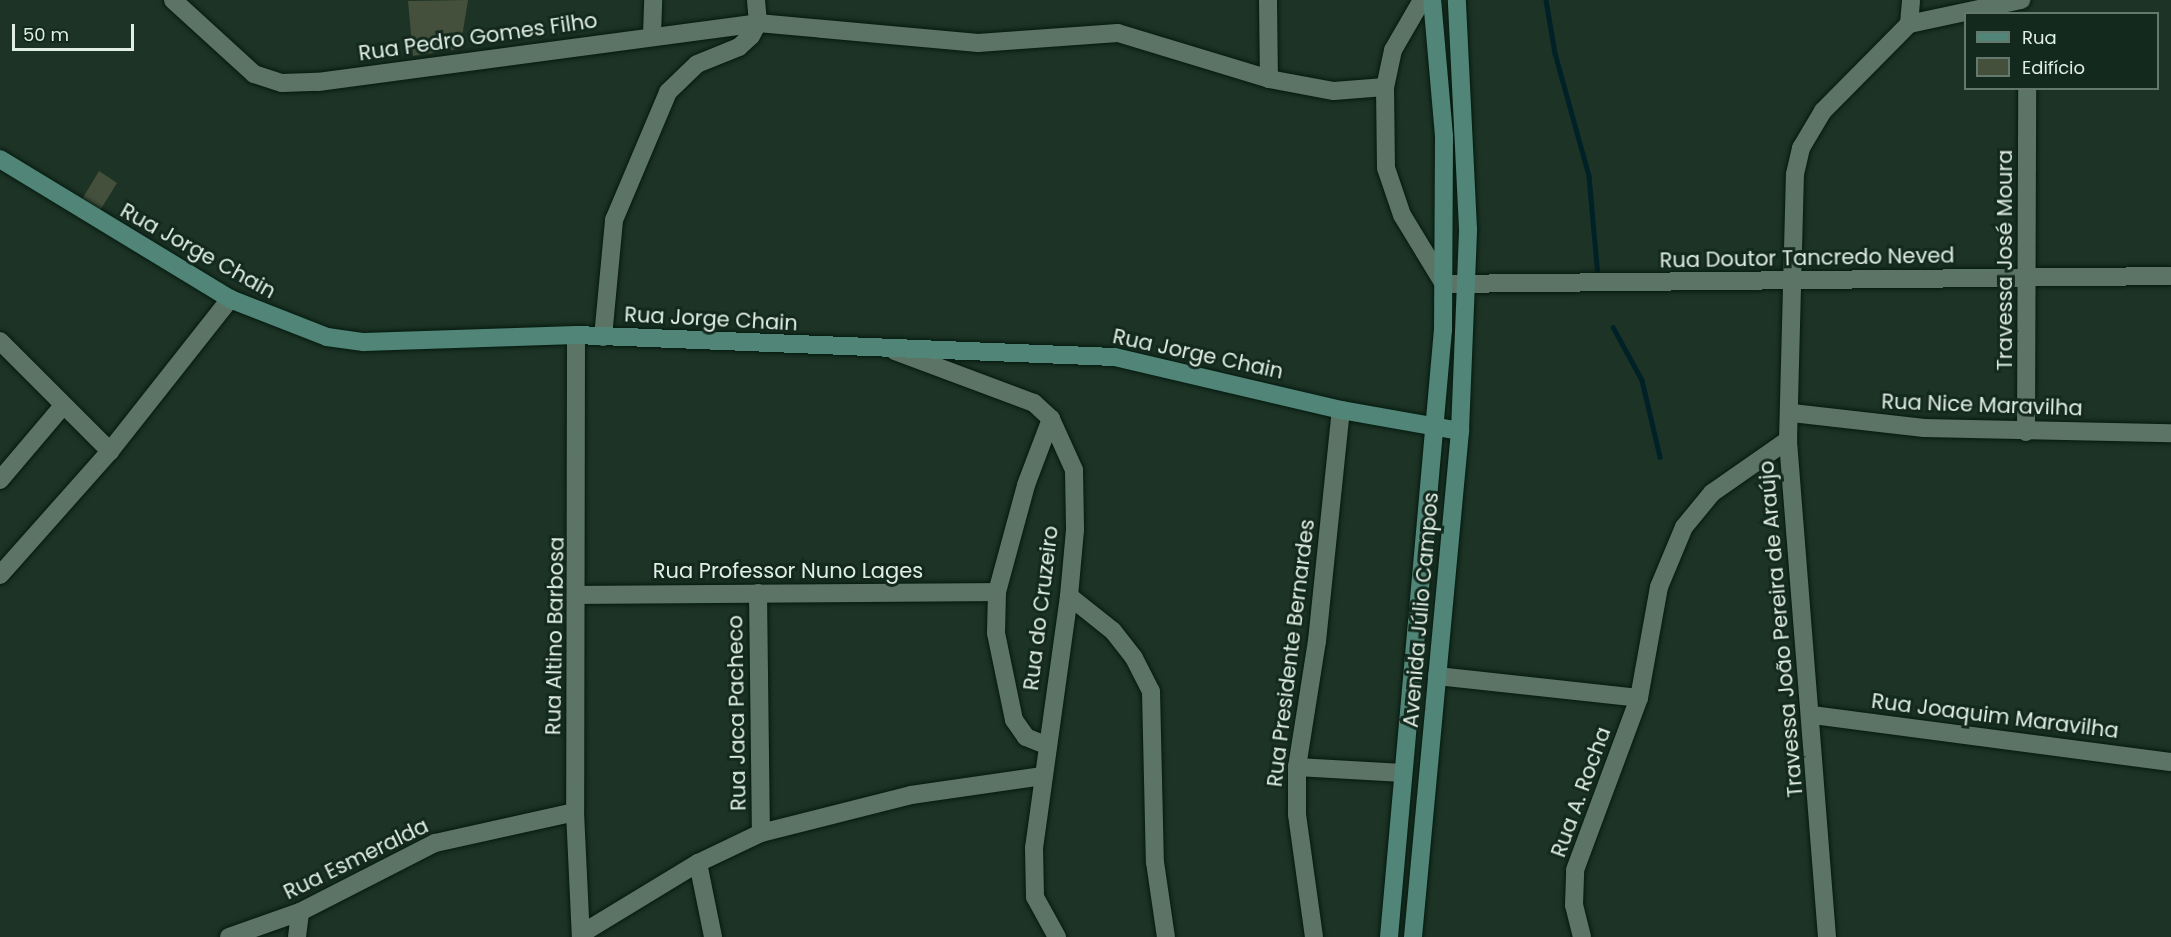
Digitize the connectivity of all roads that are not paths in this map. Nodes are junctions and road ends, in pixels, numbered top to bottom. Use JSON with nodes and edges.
{"nodes":[{"id":1,"x":173,"y":0,"type":"edge"},
{"id":2,"x":653,"y":0,"type":"edge"},
{"id":3,"x":756,"y":0,"type":"edge"},
{"id":4,"x":1268,"y":0,"type":"edge"},
{"id":5,"x":1422,"y":0,"type":"edge"},
{"id":6,"x":1432,"y":0,"type":"edge"},
{"id":7,"x":1457,"y":0,"type":"edge"},
{"id":8,"x":1911,"y":0,"type":"edge"},
{"id":9,"x":2020,"y":0,"type":"edge"},
{"id":10,"x":1964,"y":12,"type":"edge"},
{"id":11,"x":1964,"y":12,"type":"edge"},
{"id":12,"x":758,"y":23,"type":"junction"},
{"id":13,"x":1909,"y":24,"type":"junction"},
{"id":14,"x":652,"y":35,"type":"junction"},
{"id":15,"x":1269,"y":80,"type":"junction"},
{"id":16,"x":1385,"y":87,"type":"junction"},
{"id":17,"x":2027,"y":90,"type":"edge"},
{"id":18,"x":1444,"y":136,"type":"junction"},
{"id":19,"x":1465,"y":136,"type":"junction"},
{"id":20,"x":0,"y":159,"type":"edge"},
{"id":21,"x":2171,"y":276,"type":"edge"},
{"id":22,"x":2028,"y":277,"type":"junction"},
{"id":23,"x":1794,"y":281,"type":"junction"},
{"id":24,"x":1444,"y":284,"type":"junction"},
{"id":25,"x":1465,"y":286,"type":"junction"},
{"id":26,"x":230,"y":299,"type":"junction"},
{"id":27,"x":576,"y":335,"type":"junction"},
{"id":28,"x":603,"y":337,"type":"junction"},
{"id":29,"x":0,"y":341,"type":"edge"},
{"id":30,"x":895,"y":351,"type":"junction"},
{"id":31,"x":62,"y":408,"type":"junction"},
{"id":32,"x":1341,"y":410,"type":"junction"},
{"id":33,"x":1792,"y":413,"type":"junction"},
{"id":34,"x":1051,"y":419,"type":"junction"},
{"id":35,"x":1434,"y":426,"type":"junction"},
{"id":36,"x":1460,"y":431,"type":"junction"},
{"id":37,"x":2026,"y":432,"type":"junction"},
{"id":38,"x":2171,"y":433,"type":"edge"},
{"id":39,"x":1788,"y":440,"type":"junction"},
{"id":40,"x":110,"y":451,"type":"junction"},
{"id":41,"x":0,"y":480,"type":"edge"},
{"id":42,"x":1429,"y":485,"type":"junction"},
{"id":43,"x":1455,"y":487,"type":"junction"},
{"id":44,"x":0,"y":575,"type":"edge"},
{"id":45,"x":997,"y":592,"type":"junction"},
{"id":46,"x":758,"y":594,"type":"junction"},
{"id":47,"x":579,"y":595,"type":"junction"},
{"id":48,"x":1069,"y":596,"type":"junction"},
{"id":49,"x":1437,"y":675,"type":"junction"},
{"id":50,"x":1639,"y":698,"type":"junction"},
{"id":51,"x":1813,"y":715,"type":"junction"},
{"id":52,"x":1048,"y":746,"type":"junction"},
{"id":53,"x":2171,"y":762,"type":"edge"},
{"id":54,"x":1297,"y":767,"type":"junction"},
{"id":55,"x":1403,"y":773,"type":"junction"},
{"id":56,"x":1043,"y":776,"type":"junction"},
{"id":57,"x":575,"y":812,"type":"junction"},
{"id":58,"x":761,"y":833,"type":"junction"},
{"id":59,"x":698,"y":863,"type":"junction"},
{"id":60,"x":300,"y":912,"type":"junction"},
{"id":61,"x":581,"y":936,"type":"edge"},
{"id":62,"x":229,"y":937,"type":"edge"},
{"id":63,"x":297,"y":937,"type":"edge"},
{"id":64,"x":713,"y":937,"type":"edge"},
{"id":65,"x":1057,"y":937,"type":"edge"},
{"id":66,"x":1166,"y":937,"type":"edge"},
{"id":67,"x":1314,"y":937,"type":"edge"},
{"id":68,"x":1389,"y":937,"type":"edge"},
{"id":69,"x":1413,"y":937,"type":"edge"},
{"id":70,"x":1582,"y":937,"type":"edge"},
{"id":71,"x":1827,"y":937,"type":"edge"}],
"edges":[{"from":1,"to":14,"type":"street","name":"Rua Pedro Gomes Filho"},
{"from":2,"to":14,"type":"street"},
{"from":3,"to":12,"type":"street"},
{"from":4,"to":15,"type":"street"},
{"from":5,"to":16,"type":"street"},
{"from":6,"to":18,"type":"street"},
{"from":7,"to":19,"type":"street","name":"Avenida Júlio Campos"},
{"from":8,"to":13,"type":"street"},
{"from":9,"to":10,"type":"street"},
{"from":11,"to":13,"type":"street"},
{"from":12,"to":14,"type":"street","name":"Rua Pedro Gomes Filho"},
{"from":12,"to":15,"type":"street","name":"Rua Pedro Gomes Filho"},
{"from":12,"to":28,"type":"street"},
{"from":13,"to":23,"type":"street","name":"Travessa João Pereira de Araújo"},
{"from":15,"to":16,"type":"street","name":"Rua Pedro Gomes Filho"},
{"from":16,"to":24,"type":"street"},
{"from":17,"to":22,"type":"street","name":"Travessa José Moura"},
{"from":18,"to":19,"type":"street"},
{"from":18,"to":24,"type":"street"},
{"from":19,"to":25,"type":"street","name":"Avenida Júlio Campos"},
{"from":20,"to":26,"type":"street","name":"Rua Jorge Chain"},
{"from":21,"to":22,"type":"street","name":"Rua Doutor Tancredo Neved"},
{"from":22,"to":23,"type":"street","name":"Rua Doutor Tancredo Neved"},
{"from":22,"to":37,"type":"street","name":"Travessa José Moura"},
{"from":23,"to":25,"type":"street","name":"Rua Doutor Tancredo Neved"},
{"from":23,"to":33,"type":"street","name":"Travessa João Pereira de Araújo"},
{"from":24,"to":25,"type":"street","name":"Rua Doutor Tancredo Neved"},
{"from":24,"to":35,"type":"street"},
{"from":25,"to":36,"type":"street","name":"Avenida Júlio Campos"},
{"from":26,"to":27,"type":"street","name":"Rua Jorge Chain"},
{"from":26,"to":40,"type":"street"},
{"from":27,"to":28,"type":"street","name":"Rua Jorge Chain"},
{"from":27,"to":47,"type":"street","name":"Rua Altino Barbosa"},
{"from":28,"to":30,"type":"street","name":"Rua Jorge Chain"},
{"from":29,"to":31,"type":"street"},
{"from":30,"to":32,"type":"street","name":"Rua Jorge Chain"},
{"from":30,"to":34,"type":"street","name":"Rua do Cruzeiro"},
{"from":31,"to":40,"type":"street"},
{"from":31,"to":41,"type":"street"},
{"from":32,"to":35,"type":"street","name":"Rua Jorge Chain"},
{"from":32,"to":54,"type":"street","name":"Rua Presidente Bernardes"},
{"from":33,"to":37,"type":"street","name":"Rua Nice Maravilha"},
{"from":33,"to":39,"type":"street","name":"Travessa João Pereira de Araújo"},
{"from":34,"to":45,"type":"street"},
{"from":34,"to":48,"type":"street","name":"Rua do Cruzeiro"},
{"from":35,"to":36,"type":"street","name":"Rua Jorge Chain"},
{"from":35,"to":42,"type":"street"},
{"from":36,"to":43,"type":"street","name":"Avenida Júlio Campos"},
{"from":37,"to":38,"type":"street","name":"Rua Nice Maravilha"},
{"from":39,"to":50,"type":"street","name":"Rua A. Rocha"},
{"from":39,"to":51,"type":"street","name":"Travessa João Pereira de Araújo"},
{"from":40,"to":44,"type":"street"},
{"from":42,"to":43,"type":"street"},
{"from":42,"to":55,"type":"street"},
{"from":43,"to":49,"type":"street","name":"Avenida Júlio Campos"},
{"from":45,"to":46,"type":"street","name":"Rua Professor Nuno Lages"},
{"from":45,"to":52,"type":"street"},
{"from":46,"to":47,"type":"street","name":"Rua Professor Nuno Lages"},
{"from":46,"to":58,"type":"street","name":"Rua Jaca Pacheco"},
{"from":47,"to":57,"type":"street","name":"Rua Altino Barbosa"},
{"from":48,"to":52,"type":"street","name":"Rua do Cruzeiro"},
{"from":48,"to":66,"type":"street"},
{"from":49,"to":50,"type":"street"},
{"from":49,"to":69,"type":"street","name":"Avenida Júlio Campos"},
{"from":50,"to":70,"type":"street","name":"Rua A. Rocha"},
{"from":51,"to":53,"type":"street","name":"Rua Joaquim Maravilha"},
{"from":51,"to":71,"type":"street","name":"Travessa João Pereira de Araújo"},
{"from":52,"to":56,"type":"street","name":"Rua do Cruzeiro"},
{"from":54,"to":55,"type":"street"},
{"from":54,"to":67,"type":"street","name":"Rua Presidente Bernardes"},
{"from":55,"to":68,"type":"street"},
{"from":56,"to":58,"type":"street"},
{"from":56,"to":65,"type":"street","name":"Rua do Cruzeiro"},
{"from":57,"to":60,"type":"street","name":"Rua Esmeralda"},
{"from":57,"to":61,"type":"street","name":"Rua Altino Barbosa"},
{"from":58,"to":59,"type":"street"},
{"from":59,"to":61,"type":"street"},
{"from":59,"to":64,"type":"street"},
{"from":60,"to":62,"type":"street","name":"Rua Esmeralda"},
{"from":60,"to":63,"type":"street"}]}
